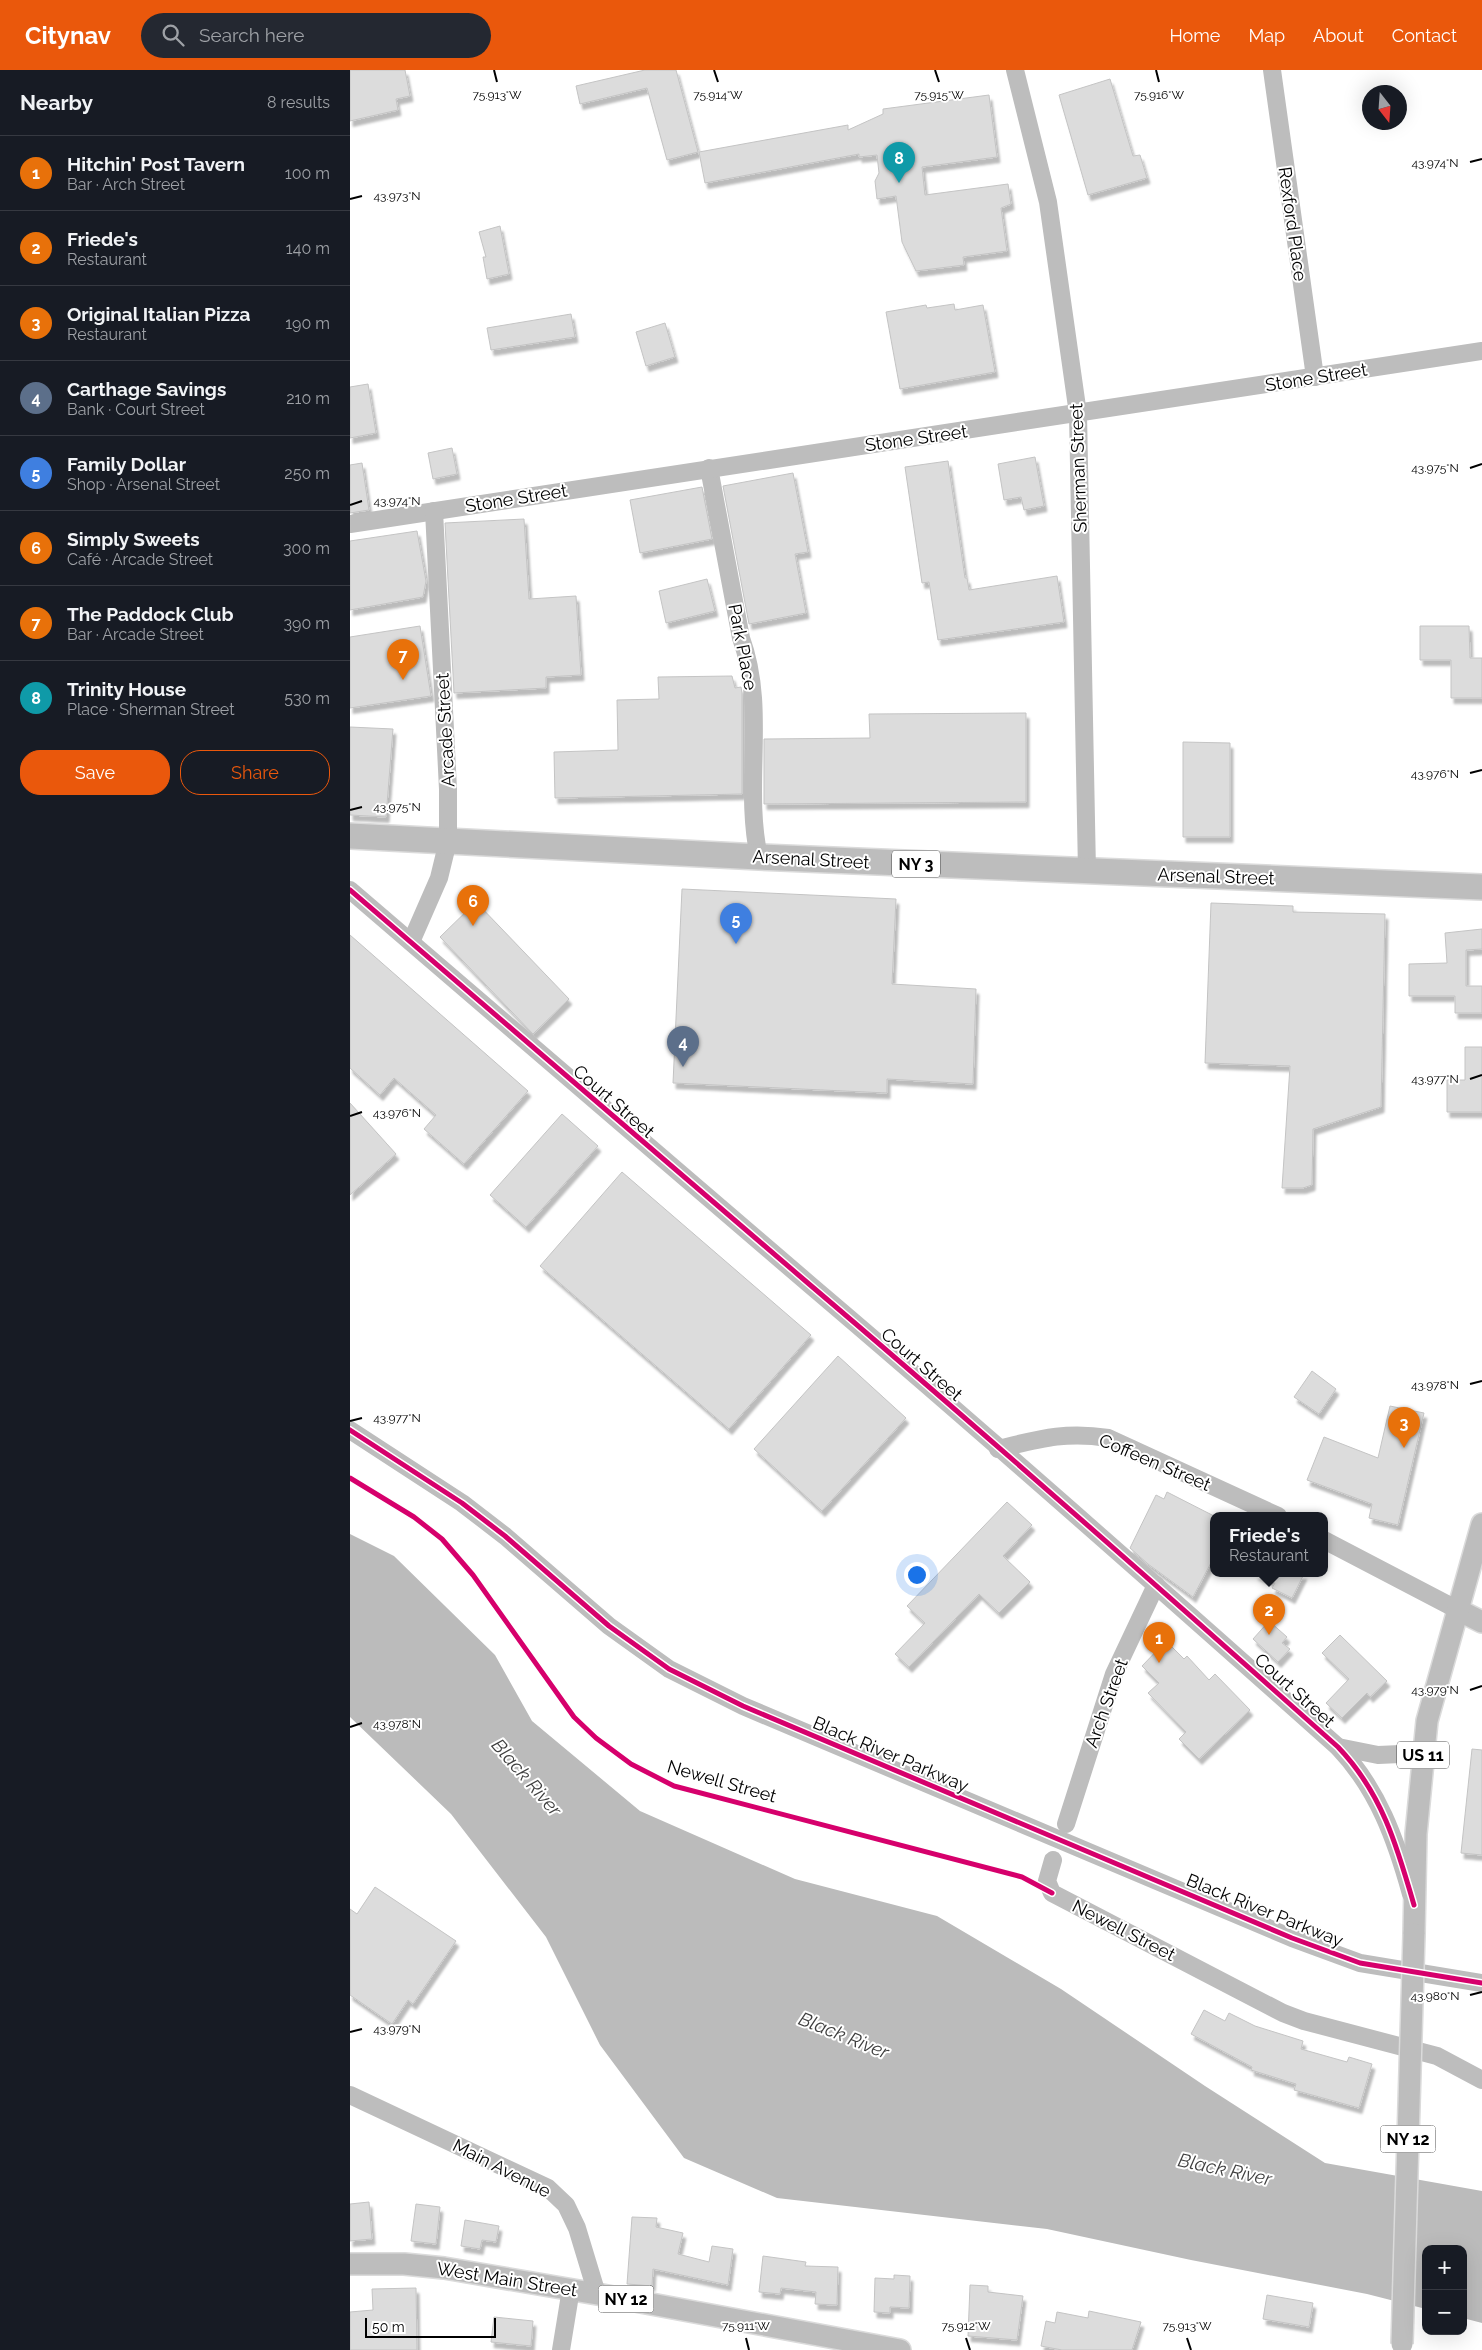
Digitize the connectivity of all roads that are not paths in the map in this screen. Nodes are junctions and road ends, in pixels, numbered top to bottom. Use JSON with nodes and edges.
{"nodes":[{"id":1,"x":1015,"y":70,"type":"edge"},
{"id":2,"x":1272,"y":70,"type":"edge"},
{"id":3,"x":1482,"y":351,"type":"edge"},
{"id":4,"x":1315,"y":378,"type":"junction"},
{"id":5,"x":1078,"y":414,"type":"junction"},
{"id":6,"x":709,"y":468,"type":"junction"},
{"id":7,"x":434,"y":511,"type":"junction"},
{"id":8,"x":350,"y":524,"type":"edge"},
{"id":9,"x":350,"y":836,"type":"edge"},
{"id":10,"x":448,"y":842,"type":"junction"},
{"id":11,"x":759,"y":857,"type":"junction"},
{"id":12,"x":1087,"y":871,"type":"junction"},
{"id":13,"x":1482,"y":887,"type":"edge"},
{"id":14,"x":350,"y":890,"type":"edge"},
{"id":15,"x":411,"y":942,"type":"junction"},
{"id":16,"x":350,"y":1430,"type":"edge"},
{"id":17,"x":998,"y":1449,"type":"junction"},
{"id":18,"x":1269,"y":1512,"type":"edge"},
{"id":19,"x":1482,"y":1524,"type":"edge"},
{"id":20,"x":1328,"y":1542,"type":"edge"},
{"id":21,"x":1156,"y":1585,"type":"junction"},
{"id":22,"x":1458,"y":1610,"type":"junction"},
{"id":23,"x":1482,"y":1622,"type":"edge"},
{"id":24,"x":1338,"y":1747,"type":"junction"},
{"id":25,"x":1423,"y":1753,"type":"junction"},
{"id":26,"x":1066,"y":1824,"type":"dead end"},
{"id":27,"x":1053,"y":1860,"type":"dead end"},
{"id":28,"x":1414,"y":1905,"type":"junction"},
{"id":29,"x":1414,"y":1934,"type":"joint"},
{"id":30,"x":1482,"y":1983,"type":"edge"},
{"id":31,"x":1482,"y":2080,"type":"edge"},
{"id":32,"x":350,"y":2095,"type":"edge"},
{"id":33,"x":350,"y":2264,"type":"edge"},
{"id":34,"x":571,"y":2289,"type":"junction"},
{"id":35,"x":597,"y":2294,"type":"junction"},
{"id":36,"x":1402,"y":2347,"type":"edge"},
{"id":37,"x":561,"y":2350,"type":"edge"},
{"id":38,"x":900,"y":2350,"type":"edge"}],
"edges":[{"from":1,"to":5,"type":"street","name":"Sherman Street"},
{"from":2,"to":4,"type":"street","name":"Rexford Place"},
{"from":3,"to":4,"type":"street","name":"Stone Street"},
{"from":4,"to":5,"type":"street","name":"Stone Street"},
{"from":5,"to":6,"type":"street","name":"Stone Street"},
{"from":5,"to":12,"type":"street","name":"Sherman Street"},
{"from":6,"to":7,"type":"street","name":"Stone Street"},
{"from":6,"to":11,"type":"street","name":"Park Place"},
{"from":7,"to":8,"type":"street","name":"Stone Street"},
{"from":7,"to":10,"type":"street","name":"Arcade Street"},
{"from":9,"to":10,"type":"highway","name":"Arsenal Street","number":"NY 3"},
{"from":10,"to":11,"type":"highway","name":"Arsenal Street","number":"NY 3"},
{"from":10,"to":15,"type":"street","name":"Arcade Street"},
{"from":11,"to":12,"type":"highway","name":"Arsenal Street","number":"NY 3"},
{"from":12,"to":13,"type":"highway","name":"Arsenal Street","number":"NY 3"},
{"from":14,"to":15,"type":"street","name":"Court Street"},
{"from":15,"to":17,"type":"street","name":"Court Street"},
{"from":16,"to":30,"type":"street","name":"Black River Parkway"},
{"from":17,"to":18,"type":"street","name":"Coffeen Street"},
{"from":17,"to":21,"type":"street","name":"Court Street"},
{"from":19,"to":22,"type":"main road","number":"US 11"},
{"from":20,"to":22,"type":"street"},
{"from":21,"to":24,"type":"street","name":"Court Street"},
{"from":21,"to":26,"type":"street","name":"Arch Street"},
{"from":22,"to":23,"type":"main road"},
{"from":22,"to":25,"type":"main road","number":"US 11"},
{"from":24,"to":25,"type":"street","name":"Court Street"},
{"from":24,"to":28,"type":"street","name":"Court Street"},
{"from":25,"to":28,"type":"main road","number":"US 11"},
{"from":27,"to":31,"type":"street","name":"Newell Street"},
{"from":28,"to":29,"type":"main road","number":"US 11"},
{"from":29,"to":36,"type":"main road","number":"NY 12","bridge":true},
{"from":32,"to":35,"type":"street","name":"Main Avenue"},
{"from":33,"to":34,"type":"main road","name":"West Main Street","number":"NY 12"},
{"from":34,"to":35,"type":"main road","name":"West Main Street","number":"NY 12"},
{"from":34,"to":37,"type":"street"},
{"from":35,"to":38,"type":"main road","name":"West Main Street","number":"NY 12"}]}
